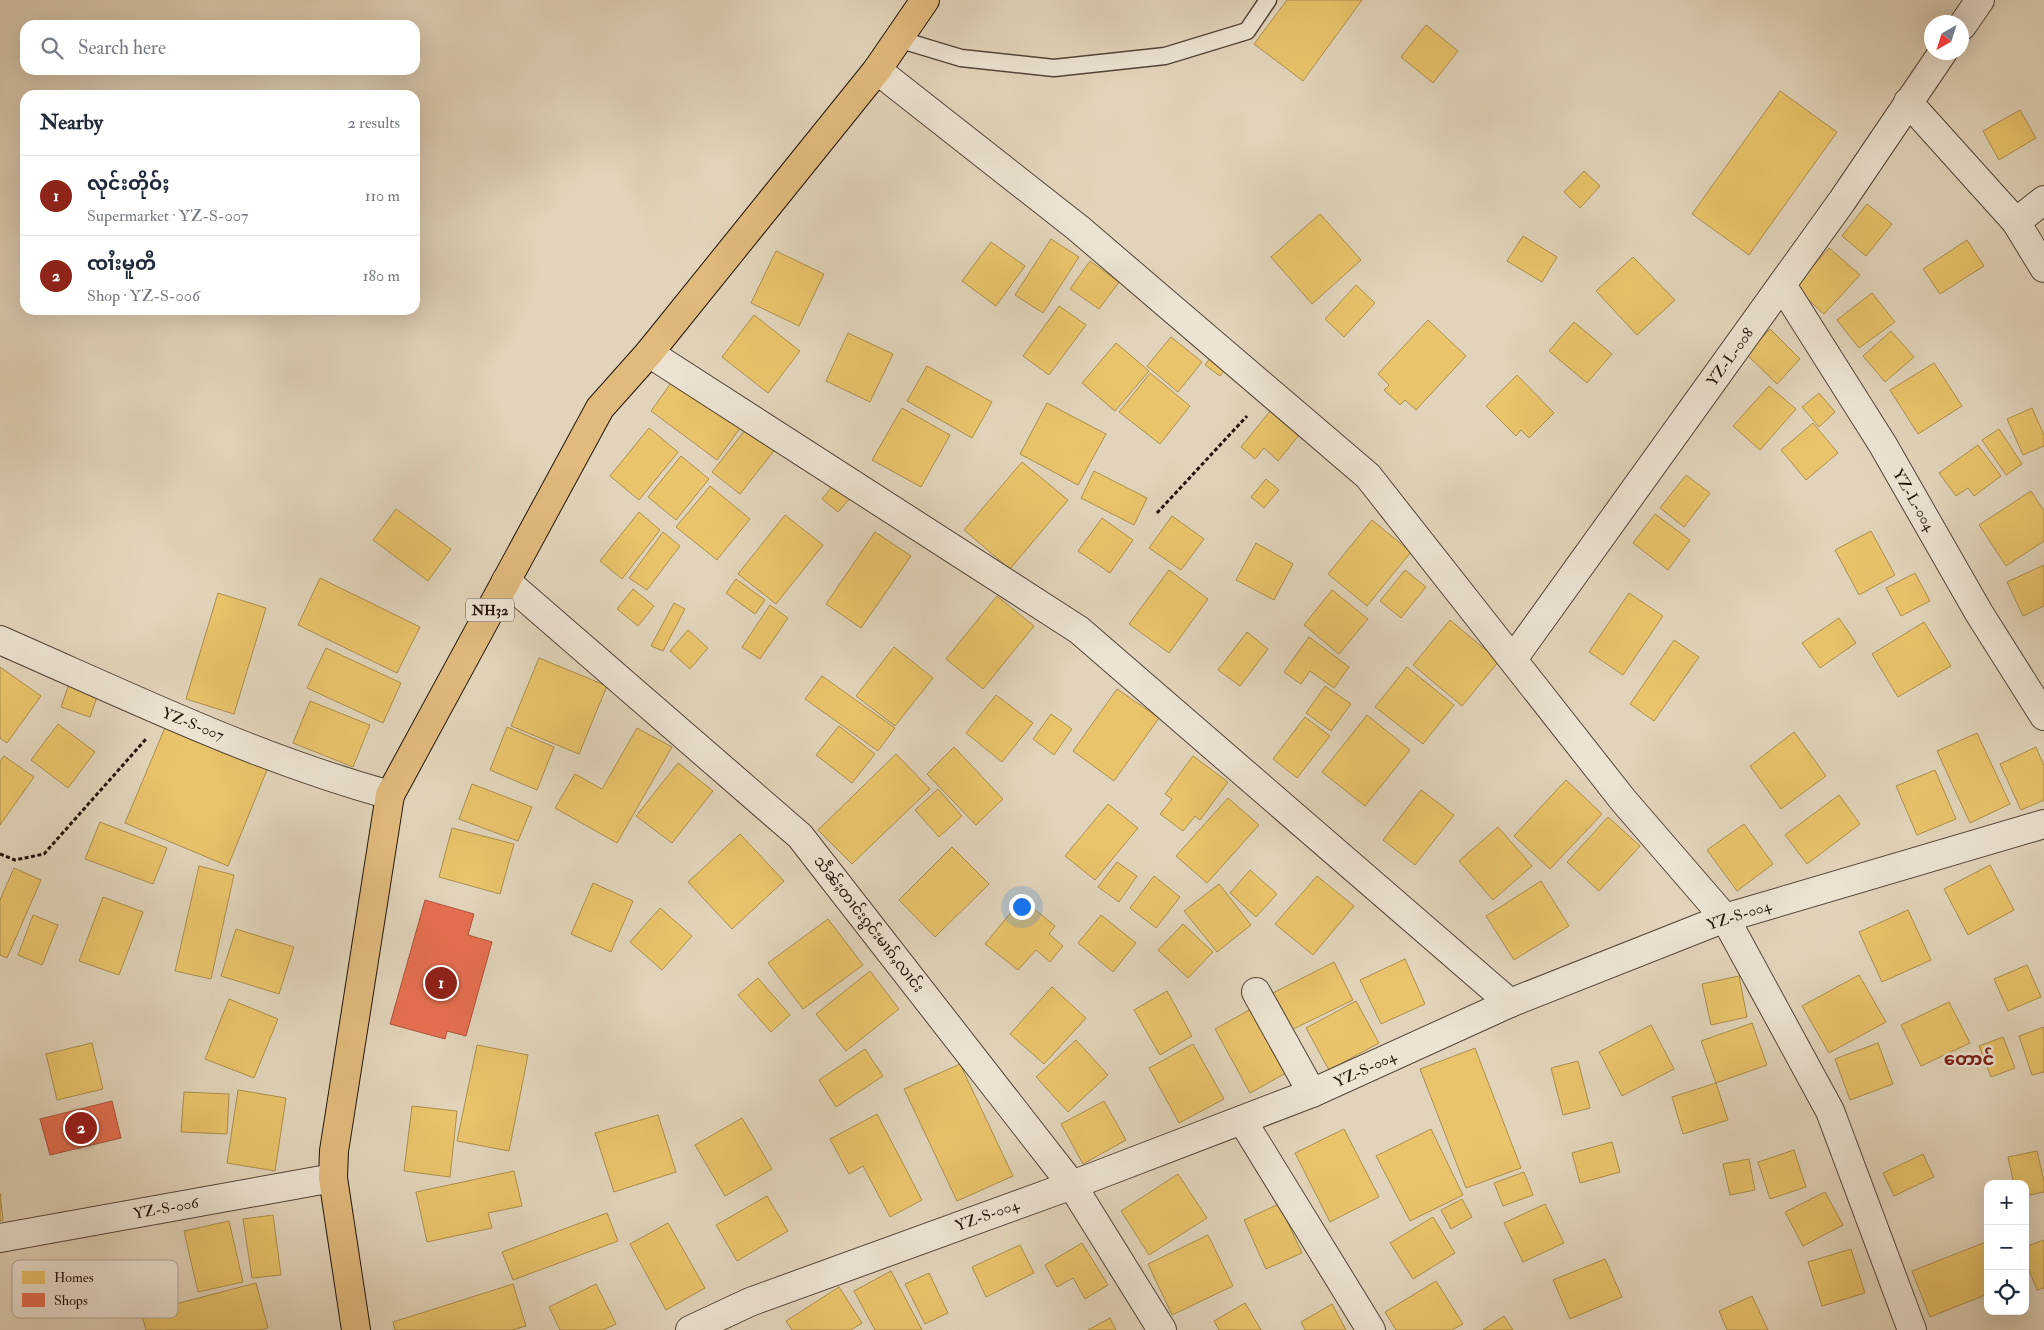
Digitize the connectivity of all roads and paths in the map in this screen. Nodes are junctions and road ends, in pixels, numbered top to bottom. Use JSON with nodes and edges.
{"nodes":[{"id":1,"x":925,"y":0,"type":"edge"},
{"id":2,"x":1268,"y":0,"type":"edge"},
{"id":3,"x":1980,"y":0,"type":"edge"},
{"id":4,"x":1969,"y":16,"type":"edge"},
{"id":5,"x":898,"y":39,"type":"junction"},
{"id":6,"x":1937,"y":60,"type":"edge"},
{"id":7,"x":877,"y":70,"type":"junction"},
{"id":8,"x":1908,"y":102,"type":"junction"},
{"id":9,"x":2044,"y":200,"type":"edge"},
{"id":10,"x":2016,"y":222,"type":"junction"},
{"id":11,"x":2044,"y":268,"type":"edge"},
{"id":12,"x":1782,"y":285,"type":"junction"},
{"id":13,"x":649,"y":352,"type":"junction"},
{"id":14,"x":1270,"y":392,"type":"junction"},
{"id":15,"x":1157,"y":513,"type":"dead end"},
{"id":16,"x":506,"y":581,"type":"junction"},
{"id":17,"x":0,"y":640,"type":"edge"},
{"id":18,"x":1513,"y":659,"type":"junction"},
{"id":19,"x":168,"y":714,"type":"junction"},
{"id":20,"x":2044,"y":716,"type":"edge"},
{"id":21,"x":390,"y":795,"type":"junction"},
{"id":22,"x":2044,"y":824,"type":"edge"},
{"id":23,"x":0,"y":854,"type":"edge"},
{"id":24,"x":1725,"y":918,"type":"junction"},
{"id":25,"x":1256,"y":992,"type":"dead end"},
{"id":26,"x":1510,"y":1003,"type":"junction"},
{"id":27,"x":1312,"y":1093,"type":"junction"},
{"id":28,"x":1242,"y":1120,"type":"junction"},
{"id":29,"x":333,"y":1178,"type":"junction"},
{"id":30,"x":1072,"y":1185,"type":"junction"},
{"id":31,"x":0,"y":1238,"type":"edge"},
{"id":32,"x":356,"y":1330,"type":"edge"},
{"id":33,"x":690,"y":1330,"type":"edge"},
{"id":34,"x":1162,"y":1330,"type":"edge"},
{"id":35,"x":1371,"y":1330,"type":"edge"},
{"id":36,"x":1912,"y":1330,"type":"edge"}],
"edges":[{"from":1,"to":5,"type":"highway","number":"NH32"},
{"from":2,"to":5,"type":"lane"},
{"from":3,"to":4,"type":"street"},
{"from":5,"to":7,"type":"highway","number":"NH32"},
{"from":6,"to":8,"type":"street","name":"YZ-L-008"},
{"from":7,"to":13,"type":"highway","number":"NH32"},
{"from":7,"to":14,"type":"street"},
{"from":8,"to":10,"type":"street"},
{"from":8,"to":12,"type":"street","name":"YZ-L-008"},
{"from":9,"to":10,"type":"street"},
{"from":10,"to":11,"type":"street"},
{"from":12,"to":18,"type":"street","name":"YZ-L-008"},
{"from":12,"to":20,"type":"street","name":"YZ-L-004"},
{"from":13,"to":16,"type":"highway","number":"NH32"},
{"from":13,"to":26,"type":"street"},
{"from":14,"to":15,"type":"path"},
{"from":14,"to":18,"type":"street"},
{"from":16,"to":21,"type":"highway","number":"NH32"},
{"from":16,"to":30,"type":"street","name":"သဵၼ်ႈတၢင်းၵွင်းမၢၵ်ႇလၢင်း"},
{"from":17,"to":19,"type":"street","name":"YZ-S-007"},
{"from":18,"to":24,"type":"street"},
{"from":19,"to":21,"type":"street","name":"YZ-S-007"},
{"from":19,"to":23,"type":"path"},
{"from":21,"to":29,"type":"highway","number":"NH32"},
{"from":22,"to":24,"type":"street","name":"YZ-S-004"},
{"from":24,"to":26,"type":"street","name":"YZ-S-004"},
{"from":24,"to":36,"type":"street"},
{"from":25,"to":27,"type":"street"},
{"from":26,"to":27,"type":"street","name":"YZ-S-004"},
{"from":27,"to":28,"type":"street","name":"YZ-S-004"},
{"from":28,"to":30,"type":"street","name":"YZ-S-004"},
{"from":28,"to":35,"type":"street"},
{"from":29,"to":31,"type":"street","name":"YZ-S-006"},
{"from":29,"to":32,"type":"highway","number":"NH32"},
{"from":30,"to":33,"type":"street","name":"YZ-S-004"},
{"from":30,"to":34,"type":"street","name":"သဵၼ်ႈတၢင်းၵွင်းမၢၵ်ႇလၢင်း"}]}
